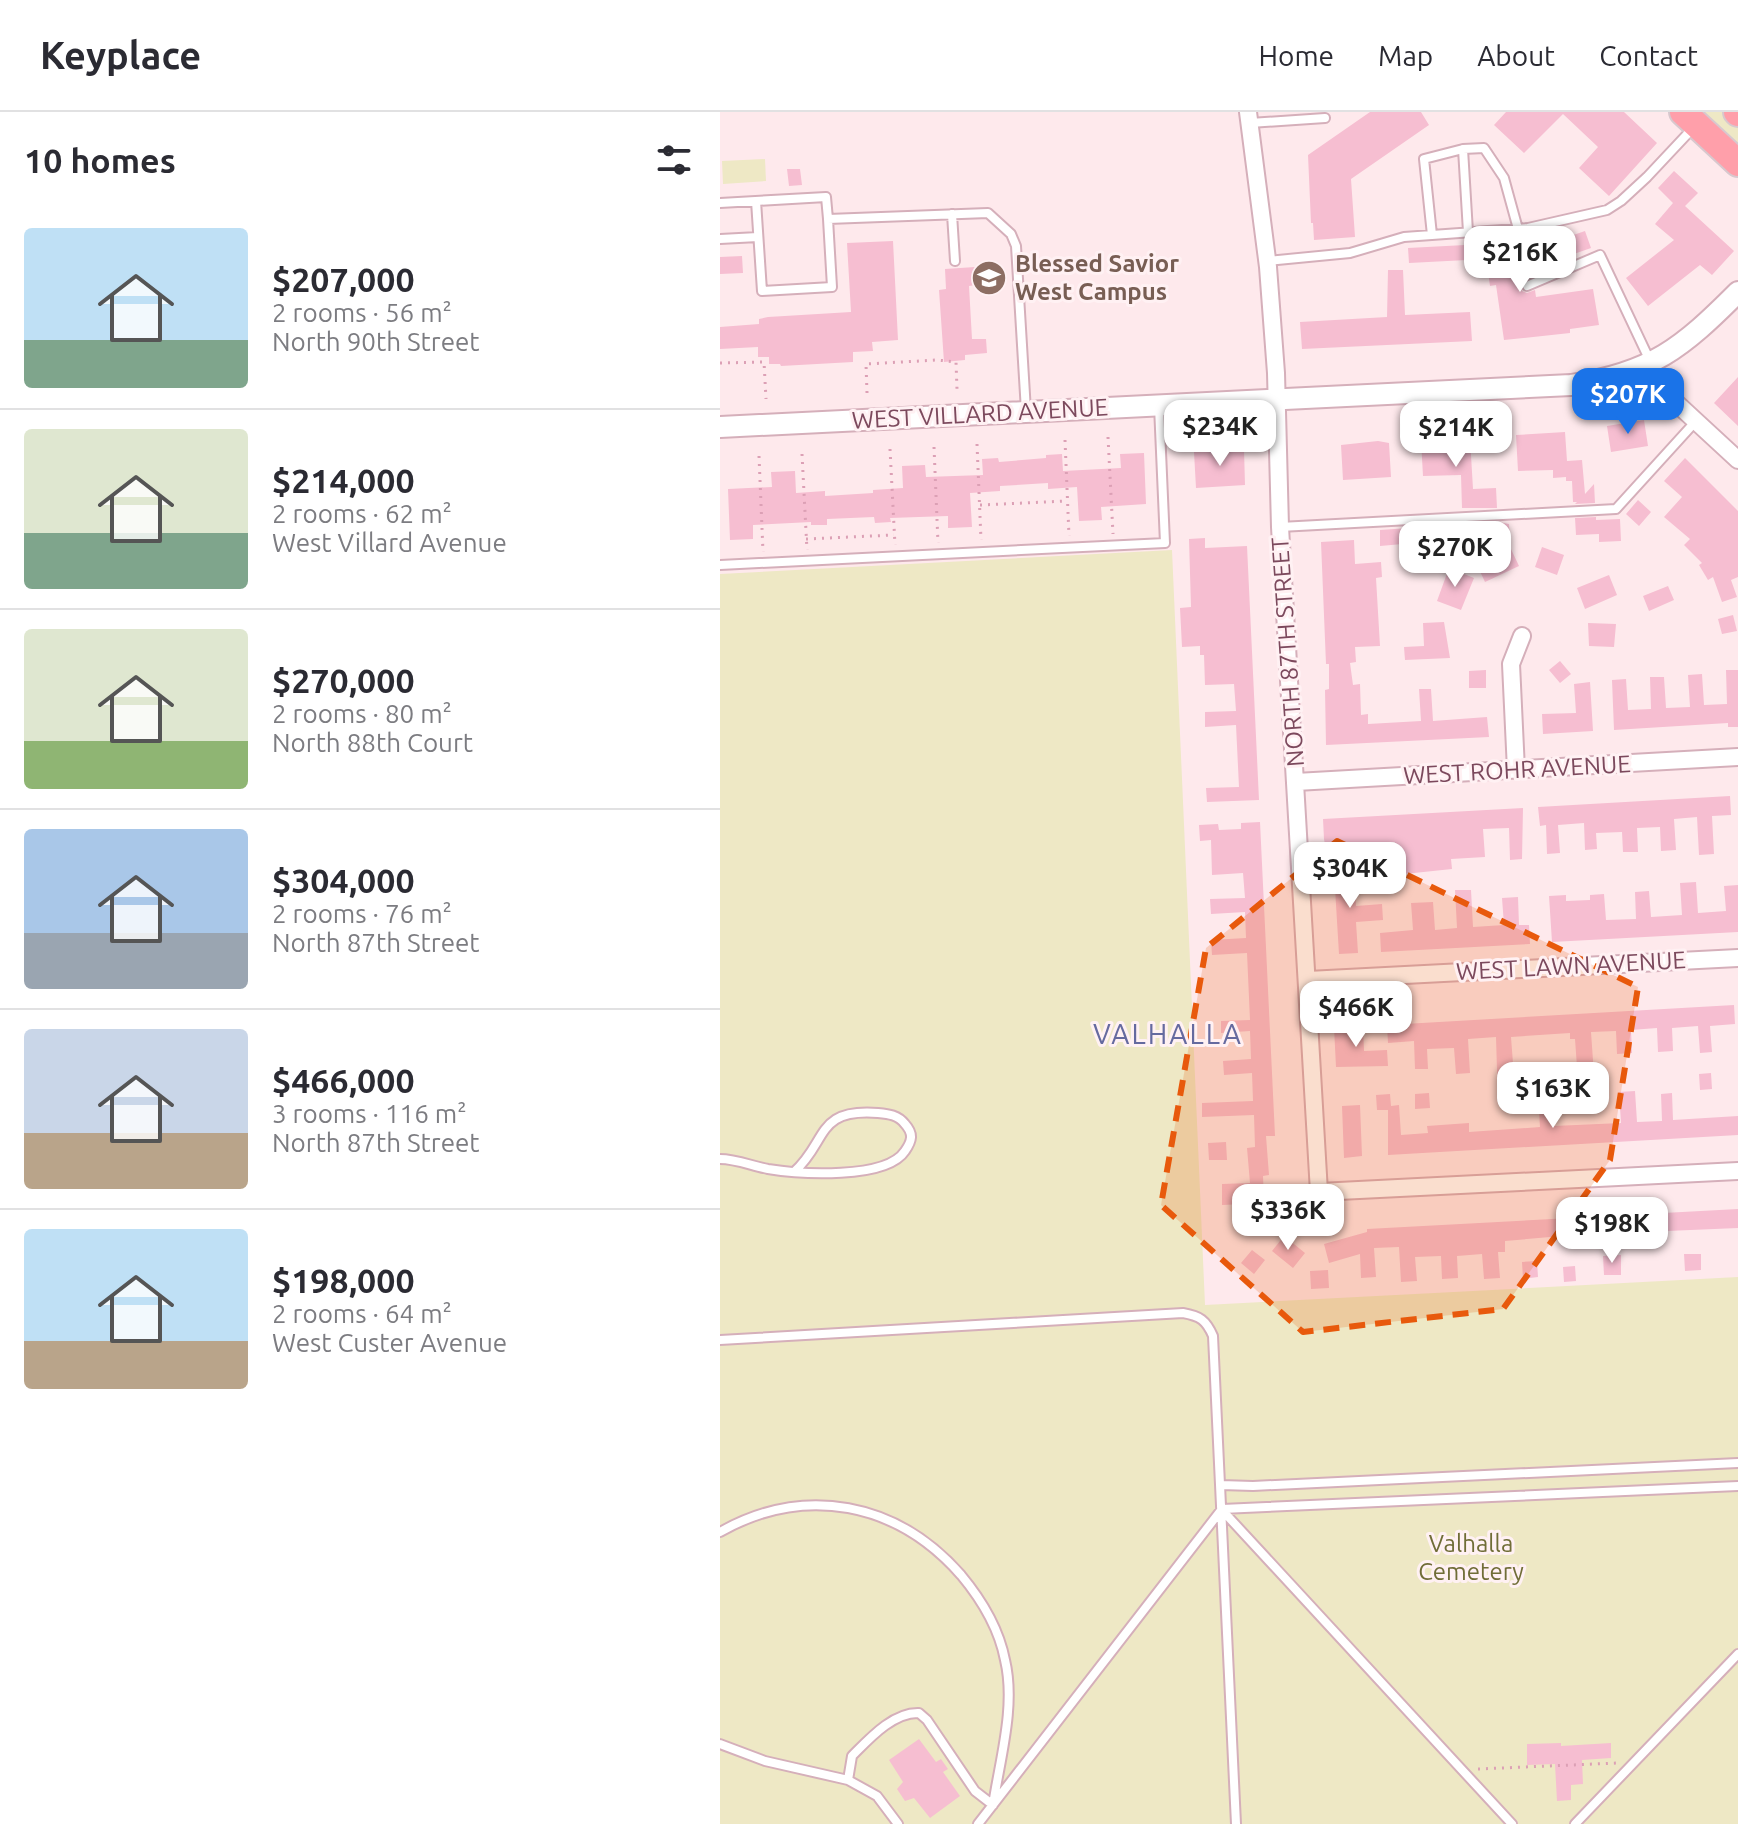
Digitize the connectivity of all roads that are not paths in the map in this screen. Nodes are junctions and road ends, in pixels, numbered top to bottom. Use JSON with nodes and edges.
{"nodes":[{"id":1,"x":1248,"y":118,"type":"edge"},
{"id":2,"x":1325,"y":118,"type":"dead end"},
{"id":3,"x":1690,"y":118,"type":"edge"},
{"id":4,"x":1463,"y":149,"type":"junction"},
{"id":5,"x":1738,"y":163,"type":"edge"},
{"id":6,"x":756,"y":201,"type":"junction"},
{"id":7,"x":720,"y":203,"type":"edge"},
{"id":8,"x":952,"y":214,"type":"junction"},
{"id":9,"x":828,"y":219,"type":"junction"},
{"id":10,"x":1518,"y":229,"type":"junction"},
{"id":11,"x":1468,"y":232,"type":"junction"},
{"id":12,"x":1432,"y":235,"type":"junction"},
{"id":13,"x":758,"y":237,"type":"junction"},
{"id":14,"x":720,"y":239,"type":"edge"},
{"id":15,"x":955,"y":261,"type":"dead end"},
{"id":16,"x":1267,"y":261,"type":"junction"},
{"id":17,"x":1527,"y":286,"type":"dead end"},
{"id":18,"x":1738,"y":292,"type":"edge"},
{"id":19,"x":1648,"y":365,"type":"junction"},
{"id":20,"x":1277,"y":399,"type":"junction"},
{"id":21,"x":1159,"y":405,"type":"junction"},
{"id":22,"x":1026,"y":411,"type":"junction"},
{"id":23,"x":1696,"y":421,"type":"junction"},
{"id":24,"x":720,"y":427,"type":"edge"},
{"id":25,"x":1738,"y":460,"type":"edge"},
{"id":26,"x":1280,"y":527,"type":"junction"},
{"id":27,"x":720,"y":565,"type":"edge"},
{"id":28,"x":1522,"y":636,"type":"dead end"},
{"id":29,"x":1738,"y":757,"type":"edge"},
{"id":30,"x":1516,"y":770,"type":"junction"},
{"id":31,"x":1296,"y":782,"type":"junction"},
{"id":32,"x":1738,"y":958,"type":"edge"},
{"id":33,"x":1308,"y":980,"type":"junction"},
{"id":34,"x":720,"y":1159,"type":"edge"},
{"id":35,"x":1738,"y":1171,"type":"edge"},
{"id":36,"x":794,"y":1172,"type":"junction"},
{"id":37,"x":720,"y":1340,"type":"edge"},
{"id":38,"x":1738,"y":1463,"type":"edge"},
{"id":39,"x":1221,"y":1485,"type":"junction"},
{"id":40,"x":1738,"y":1486,"type":"edge"},
{"id":41,"x":1222,"y":1509,"type":"junction"},
{"id":42,"x":720,"y":1532,"type":"edge"},
{"id":43,"x":1738,"y":1654,"type":"edge"},
{"id":44,"x":720,"y":1744,"type":"edge"},
{"id":45,"x":848,"y":1780,"type":"junction"},
{"id":46,"x":993,"y":1805,"type":"junction"},
{"id":47,"x":898,"y":1824,"type":"edge"},
{"id":48,"x":978,"y":1824,"type":"edge"},
{"id":49,"x":1236,"y":1824,"type":"edge"},
{"id":50,"x":1512,"y":1824,"type":"edge"},
{"id":51,"x":1575,"y":1824,"type":"edge"}],
"edges":[{"from":1,"to":2,"type":"lane"},
{"from":1,"to":16,"type":"street","name":"NORTH 87TH STREET"},
{"from":3,"to":5,"type":"main road"},
{"from":3,"to":10,"type":"lane"},
{"from":4,"to":10,"type":"lane"},
{"from":4,"to":11,"type":"lane"},
{"from":4,"to":12,"type":"lane"},
{"from":6,"to":7,"type":"lane"},
{"from":6,"to":9,"type":"lane"},
{"from":6,"to":13,"type":"lane"},
{"from":8,"to":9,"type":"lane"},
{"from":8,"to":15,"type":"lane"},
{"from":8,"to":22,"type":"lane"},
{"from":9,"to":13,"type":"lane"},
{"from":10,"to":11,"type":"lane"},
{"from":11,"to":12,"type":"lane"},
{"from":12,"to":16,"type":"lane"},
{"from":13,"to":14,"type":"lane"},
{"from":16,"to":20,"type":"street","name":"NORTH 87TH STREET"},
{"from":17,"to":19,"type":"lane"},
{"from":18,"to":19,"type":"street","name":"WEST VILLARD AVENUE"},
{"from":19,"to":20,"type":"street","name":"WEST VILLARD AVENUE"},
{"from":19,"to":23,"type":"street"},
{"from":20,"to":21,"type":"street","name":"WEST VILLARD AVENUE"},
{"from":20,"to":26,"type":"street","name":"NORTH 87TH STREET"},
{"from":21,"to":22,"type":"street","name":"WEST VILLARD AVENUE"},
{"from":21,"to":27,"type":"lane"},
{"from":22,"to":24,"type":"street","name":"WEST VILLARD AVENUE"},
{"from":23,"to":25,"type":"street"},
{"from":23,"to":26,"type":"lane"},
{"from":26,"to":31,"type":"street","name":"NORTH 87TH STREET"},
{"from":28,"to":30,"type":"street"},
{"from":29,"to":30,"type":"street","name":"WEST ROHR AVENUE"},
{"from":30,"to":31,"type":"street","name":"WEST ROHR AVENUE"},
{"from":31,"to":33,"type":"street","name":"NORTH 87TH STREET"},
{"from":32,"to":33,"type":"street","name":"WEST LAWN AVENUE"},
{"from":33,"to":35,"type":"street","name":"NORTH 87TH STREET"},
{"from":34,"to":36,"type":"lane"},
{"from":36,"to":36,"type":"lane"},
{"from":37,"to":39,"type":"lane"},
{"from":38,"to":39,"type":"lane"},
{"from":39,"to":41,"type":"lane"},
{"from":40,"to":41,"type":"lane"},
{"from":41,"to":46,"type":"lane"},
{"from":41,"to":49,"type":"lane"},
{"from":41,"to":50,"type":"lane"},
{"from":42,"to":46,"type":"lane"},
{"from":43,"to":51,"type":"lane"},
{"from":44,"to":45,"type":"lane"},
{"from":45,"to":46,"type":"lane"},
{"from":45,"to":47,"type":"lane"},
{"from":46,"to":48,"type":"lane"}]}
